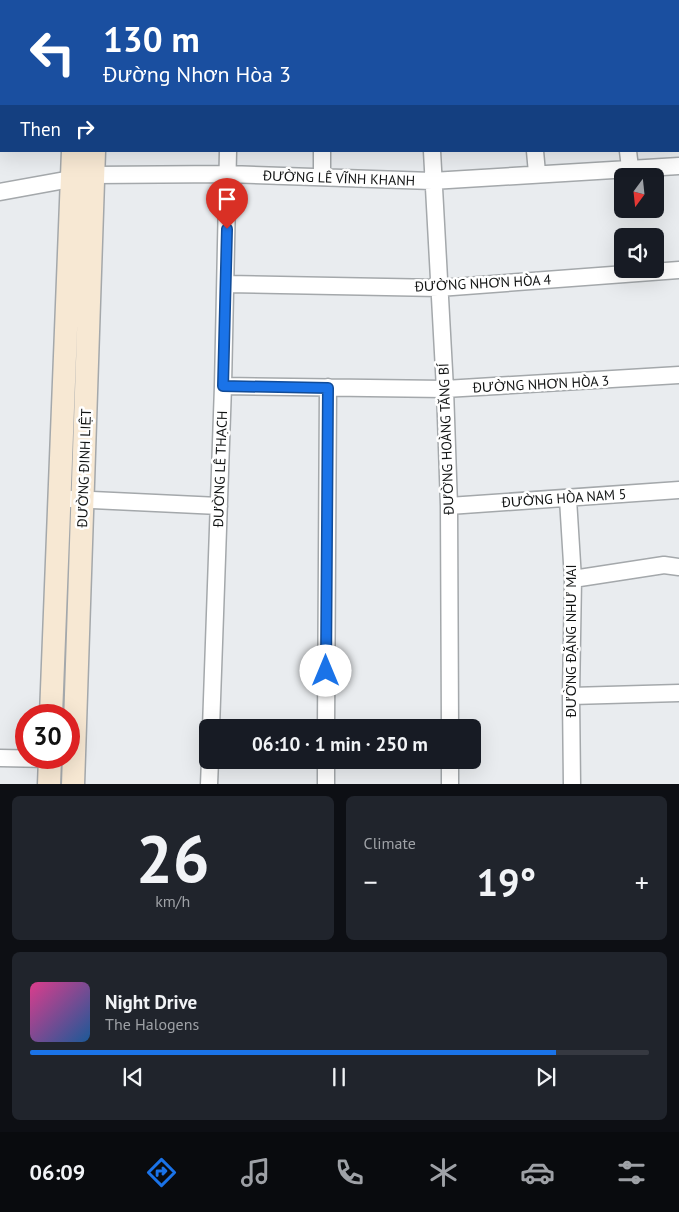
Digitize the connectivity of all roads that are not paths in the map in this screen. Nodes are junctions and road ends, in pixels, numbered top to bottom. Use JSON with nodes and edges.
{"nodes":[{"id":1,"x":73,"y":152,"type":"edge"},
{"id":2,"x":94,"y":152,"type":"edge"},
{"id":3,"x":228,"y":152,"type":"edge"},
{"id":4,"x":322,"y":152,"type":"edge"},
{"id":5,"x":432,"y":152,"type":"edge"},
{"id":6,"x":535,"y":152,"type":"edge"},
{"id":7,"x":628,"y":152,"type":"edge"},
{"id":8,"x":679,"y":166,"type":"edge"},
{"id":9,"x":630,"y":168,"type":"joint"},
{"id":10,"x":614,"y":169,"type":"edge"},
{"id":11,"x":537,"y":173,"type":"junction"},
{"id":12,"x":228,"y":174,"type":"junction"},
{"id":13,"x":82,"y":177,"type":"junction"},
{"id":14,"x":322,"y":177,"type":"junction"},
{"id":15,"x":432,"y":181,"type":"junction"},
{"id":16,"x":0,"y":192,"type":"edge"},
{"id":17,"x":679,"y":270,"type":"edge"},
{"id":18,"x":226,"y":284,"type":"junction"},
{"id":19,"x":439,"y":288,"type":"junction"},
{"id":20,"x":679,"y":375,"type":"edge"},
{"id":21,"x":223,"y":386,"type":"junction"},
{"id":22,"x":328,"y":388,"type":"junction"},
{"id":23,"x":445,"y":390,"type":"junction"},
{"id":24,"x":679,"y":490,"type":"edge"},
{"id":25,"x":568,"y":498,"type":"junction"},
{"id":26,"x":60,"y":499,"type":"junction"},
{"id":27,"x":82,"y":500,"type":"junction"},
{"id":28,"x":219,"y":506,"type":"junction"},
{"id":29,"x":449,"y":506,"type":"junction"},
{"id":30,"x":679,"y":567,"type":"edge"},
{"id":31,"x":573,"y":579,"type":"junction"},
{"id":32,"x":679,"y":693,"type":"edge"},
{"id":33,"x":571,"y":696,"type":"junction"},
{"id":34,"x":51,"y":704,"type":"edge"},
{"id":35,"x":211,"y":719,"type":"edge"},
{"id":36,"x":326,"y":719,"type":"edge"},
{"id":37,"x":450,"y":719,"type":"edge"},
{"id":38,"x":0,"y":758,"type":"edge"},
{"id":39,"x":15,"y":758,"type":"edge"},
{"id":40,"x":50,"y":769,"type":"edge"},
{"id":41,"x":210,"y":769,"type":"edge"},
{"id":42,"x":326,"y":769,"type":"edge"},
{"id":43,"x":450,"y":769,"type":"edge"},
{"id":44,"x":49,"y":784,"type":"edge"},
{"id":45,"x":74,"y":784,"type":"edge"},
{"id":46,"x":209,"y":784,"type":"edge"},
{"id":47,"x":326,"y":784,"type":"edge"},
{"id":48,"x":450,"y":784,"type":"edge"},
{"id":49,"x":572,"y":784,"type":"edge"}],
"edges":[{"from":1,"to":13,"type":"street","name":"ĐƯỜNG ĐINH LIỆT"},
{"from":2,"to":13,"type":"street","name":"ĐƯỜNG ĐINH LIỆT"},
{"from":3,"to":12,"type":"street","name":"ĐƯỜNG LÊ THẠCH"},
{"from":4,"to":14,"type":"street"},
{"from":5,"to":15,"type":"street","name":"ĐƯỜNG HOÀNG TĂNG BÍ"},
{"from":6,"to":11,"type":"street"},
{"from":7,"to":9,"type":"street"},
{"from":8,"to":9,"type":"street","name":"ĐƯỜNG LÊ VĨNH KHANH"},
{"from":10,"to":11,"type":"street","name":"ĐƯỜNG LÊ VĨNH KHANH"},
{"from":11,"to":15,"type":"street","name":"ĐƯỜNG LÊ VĨNH KHANH"},
{"from":12,"to":13,"type":"street","name":"ĐƯỜNG LÊ VĨNH KHANH"},
{"from":12,"to":14,"type":"street","name":"ĐƯỜNG LÊ VĨNH KHANH"},
{"from":12,"to":18,"type":"street","name":"ĐƯỜNG LÊ THẠCH"},
{"from":13,"to":16,"type":"street","name":"ĐƯỜNG LÊ VĨNH KHANH"},
{"from":13,"to":26,"type":"street","name":"ĐƯỜNG ĐINH LIỆT"},
{"from":13,"to":27,"type":"street","name":"ĐƯỜNG ĐINH LIỆT"},
{"from":14,"to":15,"type":"street","name":"ĐƯỜNG LÊ VĨNH KHANH"},
{"from":15,"to":19,"type":"street","name":"ĐƯỜNG HOÀNG TĂNG BÍ"},
{"from":17,"to":19,"type":"street","name":"ĐƯỜNG NHƠN HÒA 4"},
{"from":18,"to":19,"type":"street","name":"ĐƯỜNG NHƠN HÒA 4"},
{"from":18,"to":21,"type":"street","name":"ĐƯỜNG LÊ THẠCH"},
{"from":19,"to":23,"type":"street","name":"ĐƯỜNG HOÀNG TĂNG BÍ"},
{"from":20,"to":23,"type":"street","name":"ĐƯỜNG NHƠN HÒA 3"},
{"from":21,"to":22,"type":"street","name":"ĐƯỜNG NHƠN HÒA 3"},
{"from":21,"to":28,"type":"street","name":"ĐƯỜNG LÊ THẠCH"},
{"from":22,"to":23,"type":"street","name":"ĐƯỜNG NHƠN HÒA 3"},
{"from":22,"to":36,"type":"street"},
{"from":23,"to":29,"type":"street","name":"ĐƯỜNG HOÀNG TĂNG BÍ"},
{"from":24,"to":25,"type":"street","name":"ĐƯỜNG HÒA NAM 5"},
{"from":25,"to":29,"type":"street","name":"ĐƯỜNG HÒA NAM 5"},
{"from":25,"to":31,"type":"street","name":"ĐƯỜNG ĐẶNG NHƯ MAI"},
{"from":26,"to":27,"type":"street"},
{"from":26,"to":34,"type":"street","name":"ĐƯỜNG ĐINH LIỆT"},
{"from":27,"to":28,"type":"street"},
{"from":27,"to":45,"type":"street","name":"ĐƯỜNG ĐINH LIỆT"},
{"from":28,"to":35,"type":"street","name":"ĐƯỜNG LÊ THẠCH"},
{"from":29,"to":37,"type":"street","name":"ĐƯỜNG HOÀNG TĂNG BÍ"},
{"from":30,"to":31,"type":"street"},
{"from":31,"to":33,"type":"street","name":"ĐƯỜNG ĐẶNG NHƯ MAI"},
{"from":32,"to":33,"type":"street"},
{"from":33,"to":49,"type":"street","name":"ĐƯỜNG ĐẶNG NHƯ MAI"},
{"from":38,"to":39,"type":"street"},
{"from":40,"to":44,"type":"street"},
{"from":41,"to":46,"type":"street"},
{"from":42,"to":47,"type":"street"},
{"from":43,"to":48,"type":"street"}]}
